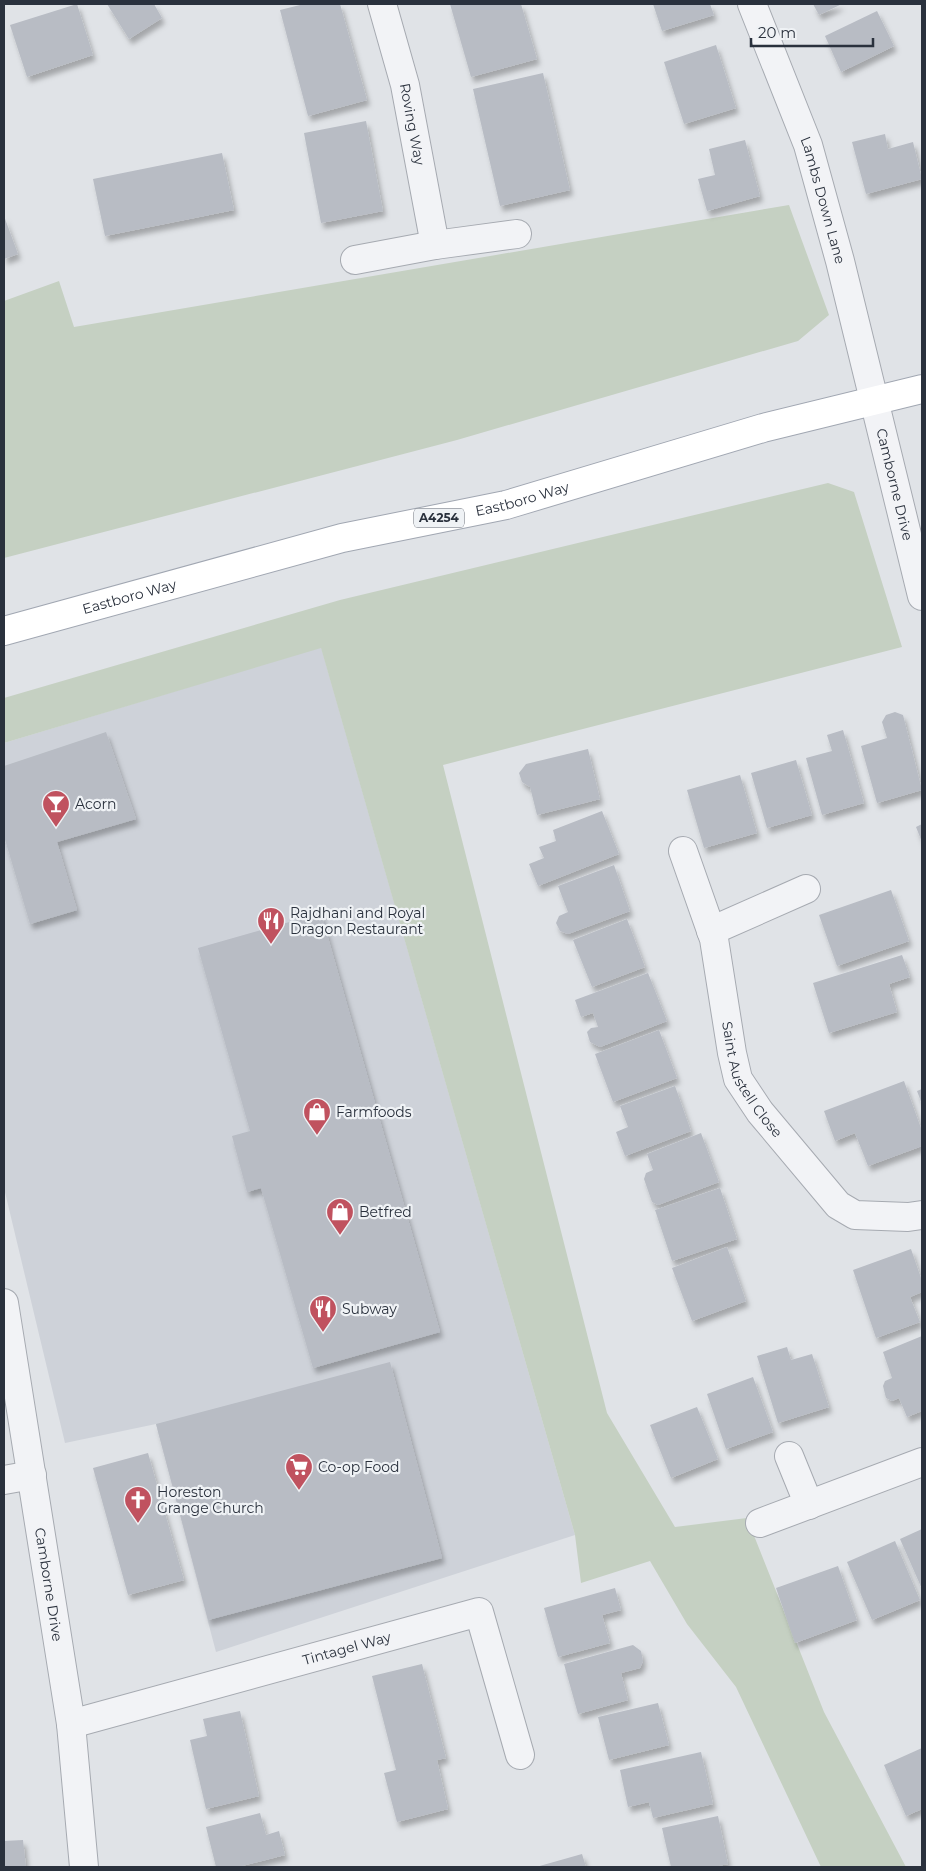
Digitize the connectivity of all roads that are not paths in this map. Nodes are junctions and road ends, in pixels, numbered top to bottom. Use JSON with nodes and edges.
{"nodes":[{"id":1,"x":382,"y":4,"type":"edge"},
{"id":2,"x":752,"y":4,"type":"edge"},
{"id":3,"x":517,"y":234,"type":"dead end"},
{"id":4,"x":434,"y":245,"type":"junction"},
{"id":5,"x":356,"y":260,"type":"dead end"},
{"id":6,"x":922,"y":389,"type":"edge"},
{"id":7,"x":873,"y":402,"type":"junction"},
{"id":8,"x":922,"y":596,"type":"edge"},
{"id":9,"x":4,"y":631,"type":"edge"},
{"id":10,"x":683,"y":851,"type":"dead end"},
{"id":11,"x":806,"y":889,"type":"dead end"},
{"id":12,"x":711,"y":931,"type":"junction"},
{"id":13,"x":922,"y":1215,"type":"edge"},
{"id":14,"x":4,"y":1303,"type":"edge"},
{"id":15,"x":789,"y":1456,"type":"dead end"},
{"id":16,"x":922,"y":1462,"type":"edge"},
{"id":17,"x":32,"y":1475,"type":"junction"},
{"id":18,"x":4,"y":1480,"type":"edge"},
{"id":19,"x":809,"y":1505,"type":"junction"},
{"id":20,"x":760,"y":1523,"type":"dead end"},
{"id":21,"x":71,"y":1724,"type":"junction"},
{"id":22,"x":520,"y":1755,"type":"dead end"},
{"id":23,"x":84,"y":1867,"type":"edge"}],
"edges":[{"from":1,"to":4,"type":"street","name":"Roving Way"},
{"from":2,"to":7,"type":"street","name":"Lambs Down Lane"},
{"from":3,"to":4,"type":"street"},
{"from":4,"to":5,"type":"street"},
{"from":6,"to":7,"type":"main road","name":"Eastboro Way","number":"A4254"},
{"from":7,"to":8,"type":"street","name":"Camborne Drive"},
{"from":7,"to":9,"type":"main road","name":"Eastboro Way","number":"A4254"},
{"from":10,"to":12,"type":"street","name":"Saint Austell Close"},
{"from":11,"to":12,"type":"street"},
{"from":12,"to":13,"type":"street","name":"Saint Austell Close"},
{"from":14,"to":17,"type":"street","name":"Camborne Drive"},
{"from":15,"to":19,"type":"street"},
{"from":16,"to":19,"type":"street"},
{"from":17,"to":18,"type":"street"},
{"from":17,"to":21,"type":"street","name":"Camborne Drive"},
{"from":19,"to":20,"type":"street"},
{"from":21,"to":22,"type":"street","name":"Tintagel Way"},
{"from":21,"to":23,"type":"street","name":"Camborne Drive"}]}
